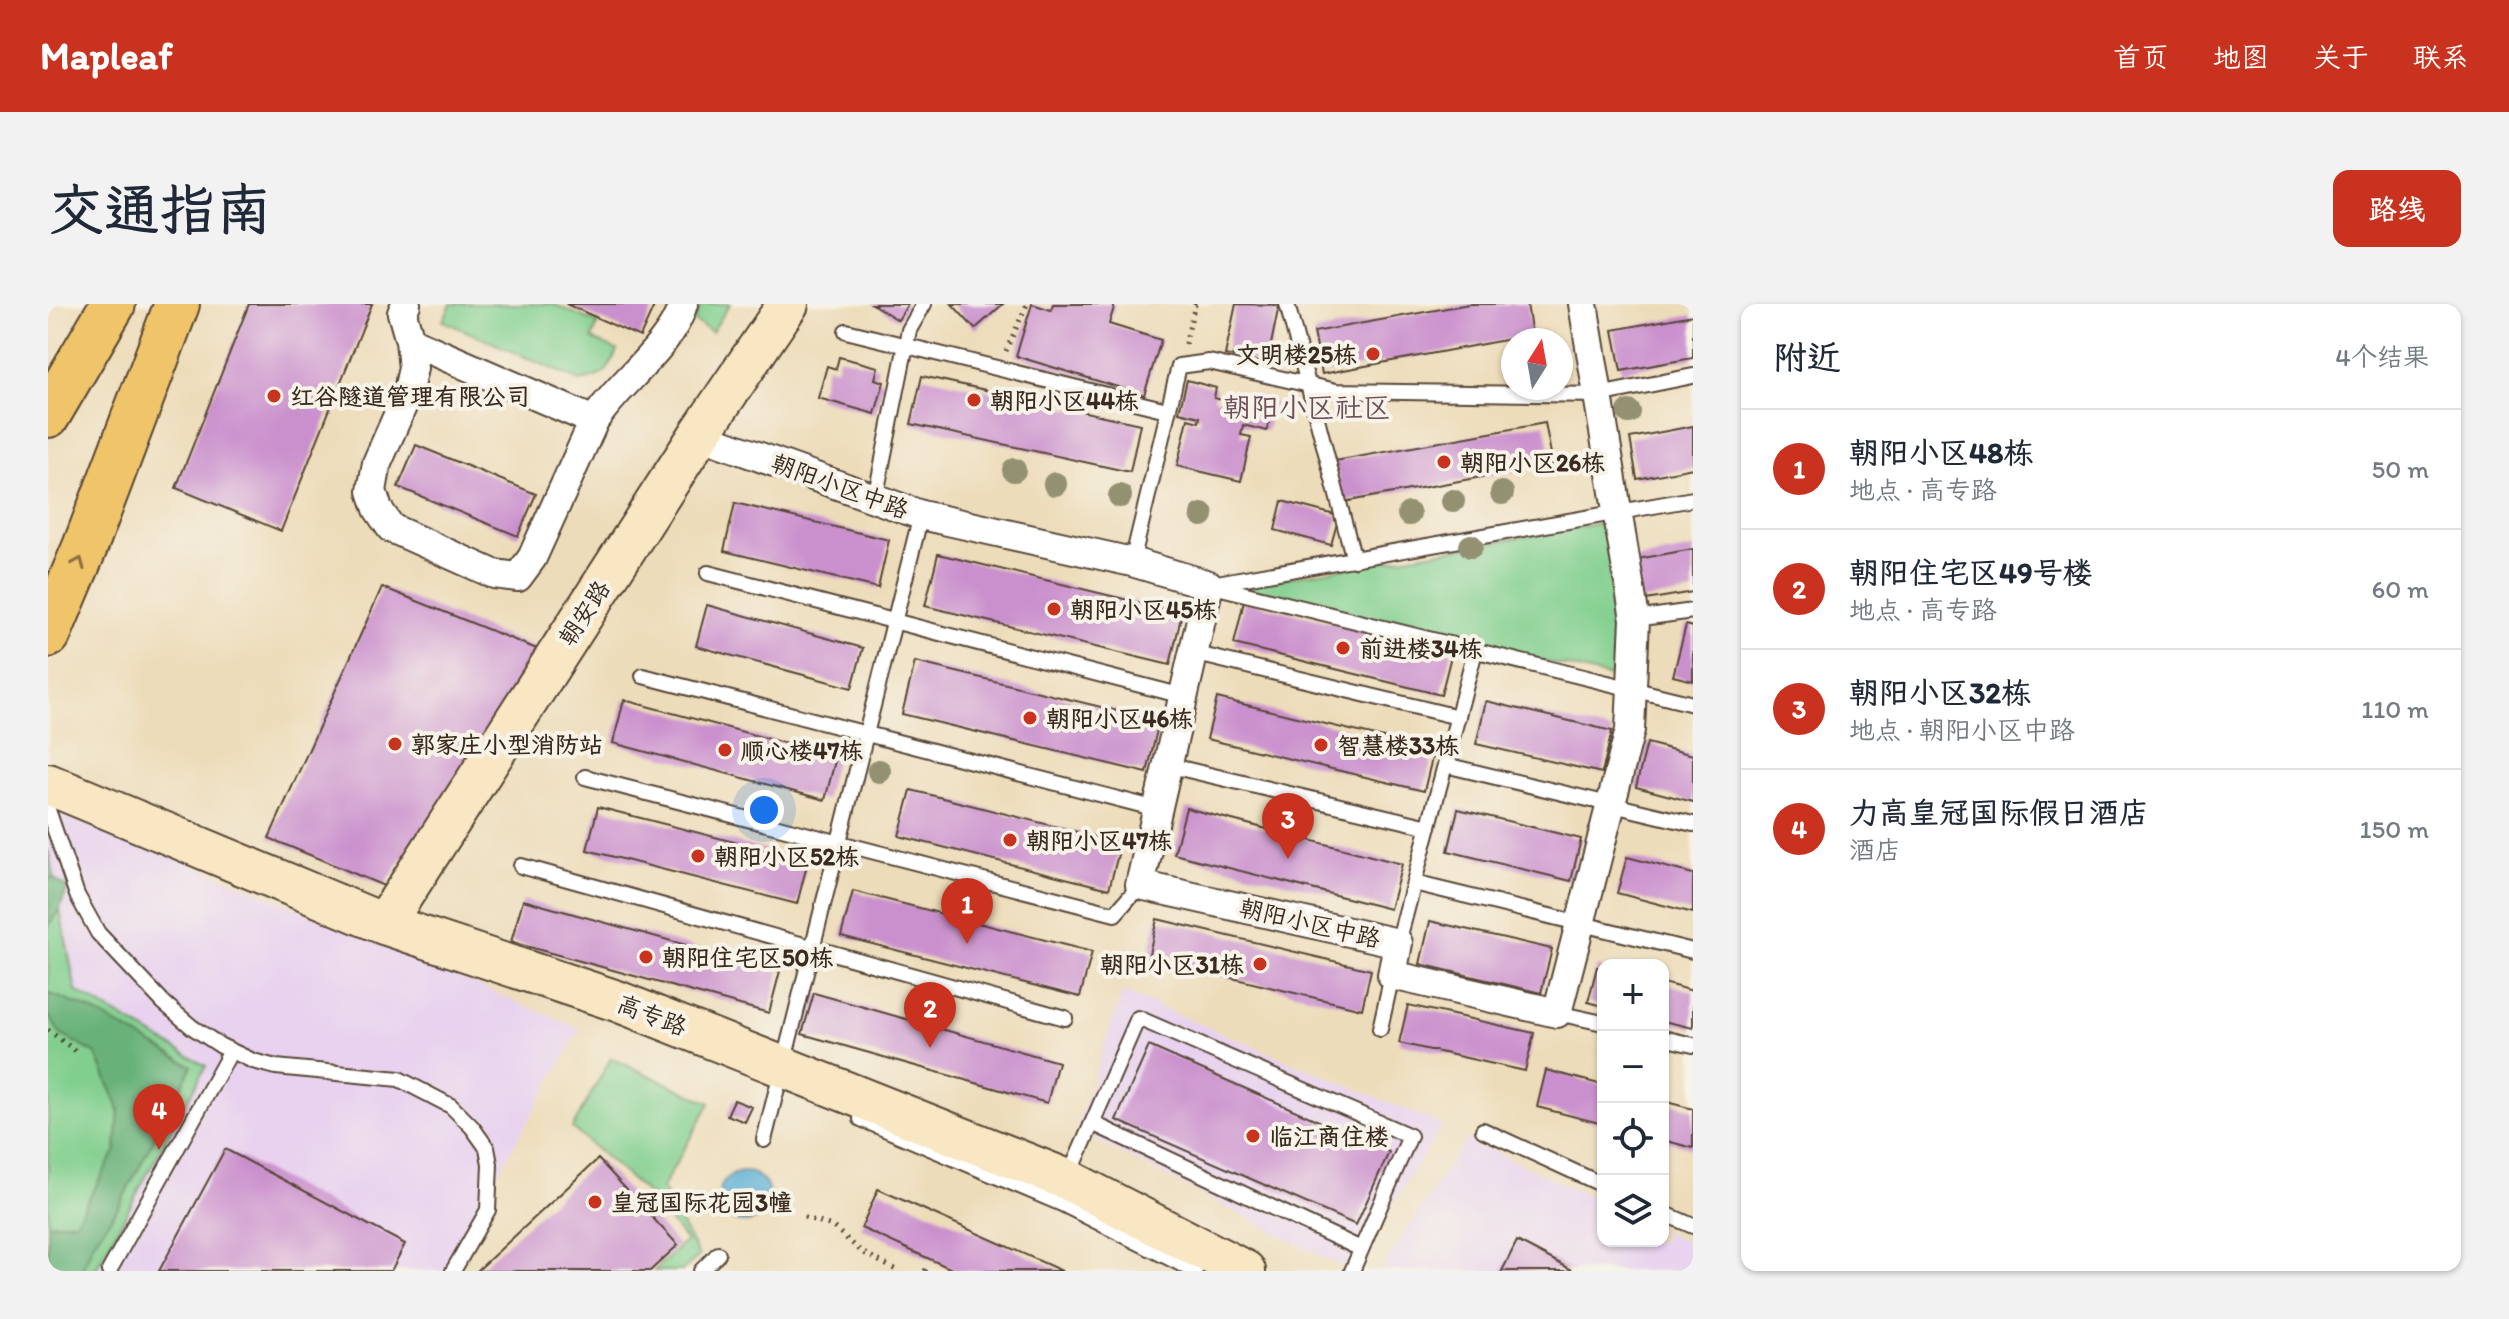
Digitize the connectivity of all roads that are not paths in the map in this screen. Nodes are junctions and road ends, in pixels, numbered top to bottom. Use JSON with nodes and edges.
{"nodes":[{"id":1,"x":83,"y":304,"type":"edge"},
{"id":2,"x":113,"y":304,"type":"edge"},
{"id":3,"x":177,"y":304,"type":"edge"},
{"id":4,"x":406,"y":304,"type":"edge"},
{"id":5,"x":683,"y":304,"type":"edge"},
{"id":6,"x":788,"y":304,"type":"edge"},
{"id":7,"x":924,"y":304,"type":"edge"},
{"id":8,"x":1287,"y":304,"type":"edge"},
{"id":9,"x":1583,"y":304,"type":"edge"},
{"id":10,"x":846,"y":331,"type":"dead end"},
{"id":11,"x":410,"y":341,"type":"junction"},
{"id":12,"x":906,"y":346,"type":"junction"},
{"id":13,"x":1693,"y":376,"type":"edge"},
{"id":14,"x":1309,"y":385,"type":"junction"},
{"id":15,"x":48,"y":394,"type":"edge"},
{"id":16,"x":1599,"y":395,"type":"junction"},
{"id":17,"x":1167,"y":410,"type":"junction"},
{"id":18,"x":48,"y":415,"type":"edge"},
{"id":19,"x":594,"y":421,"type":"junction"},
{"id":20,"x":699,"y":435,"type":"junction"},
{"id":21,"x":875,"y":499,"type":"junction"},
{"id":22,"x":1693,"y":499,"type":"edge"},
{"id":23,"x":1617,"y":513,"type":"junction"},
{"id":24,"x":921,"y":515,"type":"junction"},
{"id":25,"x":1354,"y":560,"type":"junction"},
{"id":26,"x":1132,"y":562,"type":"junction"},
{"id":27,"x":708,"y":573,"type":"dead end"},
{"id":28,"x":1209,"y":585,"type":"junction"},
{"id":29,"x":1693,"y":611,"type":"edge"},
{"id":30,"x":1635,"y":619,"type":"junction"},
{"id":31,"x":895,"y":621,"type":"junction"},
{"id":32,"x":48,"y":635,"type":"edge"},
{"id":33,"x":1475,"y":651,"type":"junction"},
{"id":34,"x":1193,"y":653,"type":"junction"},
{"id":35,"x":643,"y":676,"type":"dead end"},
{"id":36,"x":1632,"y":689,"type":"junction"},
{"id":37,"x":1183,"y":696,"type":"junction"},
{"id":38,"x":1693,"y":704,"type":"edge"},
{"id":39,"x":1458,"y":717,"type":"junction"},
{"id":40,"x":867,"y":734,"type":"junction"},
{"id":41,"x":1167,"y":765,"type":"junction"},
{"id":42,"x":1445,"y":765,"type":"junction"},
{"id":43,"x":585,"y":777,"type":"dead end"},
{"id":44,"x":48,"y":784,"type":"edge"},
{"id":45,"x":1611,"y":804,"type":"junction"},
{"id":46,"x":1157,"y":809,"type":"junction"},
{"id":47,"x":48,"y":810,"type":"edge"},
{"id":48,"x":1693,"y":824,"type":"edge"},
{"id":49,"x":1429,"y":827,"type":"junction"},
{"id":50,"x":840,"y":843,"type":"junction"},
{"id":51,"x":521,"y":866,"type":"dead end"},
{"id":52,"x":1414,"y":883,"type":"junction"},
{"id":53,"x":1140,"y":885,"type":"junction"},
{"id":54,"x":384,"y":924,"type":"junction"},
{"id":55,"x":1580,"y":924,"type":"junction"},
{"id":56,"x":1398,"y":943,"type":"junction"},
{"id":57,"x":814,"y":948,"type":"junction"},
{"id":58,"x":1693,"y":951,"type":"edge"},
{"id":59,"x":1392,"y":975,"type":"junction"},
{"id":60,"x":1557,"y":1013,"type":"junction"},
{"id":61,"x":1065,"y":1018,"type":"dead end"},
{"id":62,"x":1597,"y":1022,"type":"edge"},
{"id":63,"x":1380,"y":1029,"type":"dead end"},
{"id":64,"x":1669,"y":1039,"type":"edge"},
{"id":65,"x":1693,"y":1045,"type":"edge"},
{"id":66,"x":231,"y":1051,"type":"junction"},
{"id":67,"x":786,"y":1081,"type":"junction"},
{"id":68,"x":850,"y":1114,"type":"dead end"},
{"id":69,"x":1092,"y":1123,"type":"junction"},
{"id":70,"x":1483,"y":1130,"type":"dead end"},
{"id":71,"x":764,"y":1140,"type":"dead end"},
{"id":72,"x":1068,"y":1180,"type":"junction"},
{"id":73,"x":1597,"y":1182,"type":"edge"},
{"id":74,"x":1669,"y":1216,"type":"edge"},
{"id":75,"x":1693,"y":1226,"type":"edge"},
{"id":76,"x":1361,"y":1249,"type":"junction"},
{"id":77,"x":718,"y":1254,"type":"dead end"},
{"id":78,"x":109,"y":1271,"type":"edge"},
{"id":79,"x":453,"y":1271,"type":"edge"},
{"id":80,"x":701,"y":1271,"type":"edge"},
{"id":81,"x":1195,"y":1271,"type":"edge"},
{"id":82,"x":1245,"y":1271,"type":"edge"},
{"id":83,"x":1352,"y":1271,"type":"edge"}],
"edges":[{"from":1,"to":15,"type":"highway"},
{"from":2,"to":18,"type":"highway"},
{"from":32,"to":3,"type":"highway","one_way":true},
{"from":4,"to":11,"type":"street"},
{"from":5,"to":19,"type":"street"},
{"from":6,"to":20,"type":"street","name":"朝安路"},
{"from":7,"to":12,"type":"lane"},
{"from":8,"to":14,"type":"lane"},
{"from":9,"to":16,"type":"street"},
{"from":10,"to":12,"type":"lane"},
{"from":11,"to":19,"type":"street"},
{"from":11,"to":19,"type":"street"},
{"from":12,"to":17,"type":"lane"},
{"from":12,"to":21,"type":"lane"},
{"from":13,"to":16,"type":"lane"},
{"from":14,"to":16,"type":"lane"},
{"from":14,"to":17,"type":"lane"},
{"from":14,"to":25,"type":"lane"},
{"from":16,"to":23,"type":"street"},
{"from":17,"to":26,"type":"lane"},
{"from":20,"to":21,"type":"street","name":"朝阳小区中路"},
{"from":20,"to":54,"type":"street","name":"朝安路"},
{"from":21,"to":24,"type":"street","name":"朝阳小区中路"},
{"from":22,"to":23,"type":"lane"},
{"from":23,"to":25,"type":"lane"},
{"from":23,"to":30,"type":"street"},
{"from":24,"to":26,"type":"street","name":"朝阳小区中路"},
{"from":24,"to":31,"type":"lane"},
{"from":25,"to":28,"type":"lane"},
{"from":26,"to":28,"type":"street","name":"朝阳小区中路"},
{"from":27,"to":31,"type":"lane"},
{"from":28,"to":33,"type":"lane"},
{"from":28,"to":34,"type":"street"},
{"from":29,"to":30,"type":"lane"},
{"from":30,"to":36,"type":"street"},
{"from":31,"to":37,"type":"lane"},
{"from":31,"to":40,"type":"lane"},
{"from":33,"to":36,"type":"lane"},
{"from":33,"to":39,"type":"lane"},
{"from":34,"to":37,"type":"street"},
{"from":34,"to":39,"type":"lane"},
{"from":35,"to":40,"type":"lane"},
{"from":36,"to":38,"type":"lane"},
{"from":36,"to":45,"type":"street"},
{"from":37,"to":41,"type":"street"},
{"from":39,"to":42,"type":"lane"},
{"from":40,"to":46,"type":"lane"},
{"from":40,"to":50,"type":"lane"},
{"from":41,"to":46,"type":"street"},
{"from":41,"to":49,"type":"lane"},
{"from":42,"to":45,"type":"lane"},
{"from":42,"to":49,"type":"lane"},
{"from":43,"to":50,"type":"lane"},
{"from":44,"to":54,"type":"street","name":"高专路"},
{"from":45,"to":48,"type":"lane"},
{"from":45,"to":55,"type":"street"},
{"from":46,"to":53,"type":"street"},
{"from":47,"to":66,"type":"lane"},
{"from":49,"to":52,"type":"lane"},
{"from":50,"to":53,"type":"lane"},
{"from":50,"to":57,"type":"lane"},
{"from":51,"to":57,"type":"lane"},
{"from":52,"to":55,"type":"lane"},
{"from":52,"to":56,"type":"lane"},
{"from":53,"to":56,"type":"street","name":"朝阳小区中路"},
{"from":54,"to":67,"type":"street","name":"高专路"},
{"from":55,"to":58,"type":"lane"},
{"from":55,"to":60,"type":"street"},
{"from":56,"to":59,"type":"street","name":"朝阳小区中路"},
{"from":57,"to":61,"type":"lane"},
{"from":57,"to":67,"type":"lane"},
{"from":59,"to":60,"type":"street","name":"朝阳小区中路"},
{"from":59,"to":63,"type":"lane"},
{"from":60,"to":62,"type":"lane"},
{"from":64,"to":65,"type":"lane"},
{"from":66,"to":78,"type":"lane"},
{"from":66,"to":79,"type":"lane"},
{"from":67,"to":71,"type":"lane"},
{"from":67,"to":72,"type":"street","name":"高专路"},
{"from":68,"to":81,"type":"lane"},
{"from":69,"to":72,"type":"lane"},
{"from":69,"to":76,"type":"lane"},
{"from":69,"to":76,"type":"lane"},
{"from":70,"to":73,"type":"lane"},
{"from":72,"to":82,"type":"street","name":"高专路"},
{"from":74,"to":75,"type":"lane"},
{"from":76,"to":83,"type":"lane"},
{"from":77,"to":80,"type":"lane"}]}
